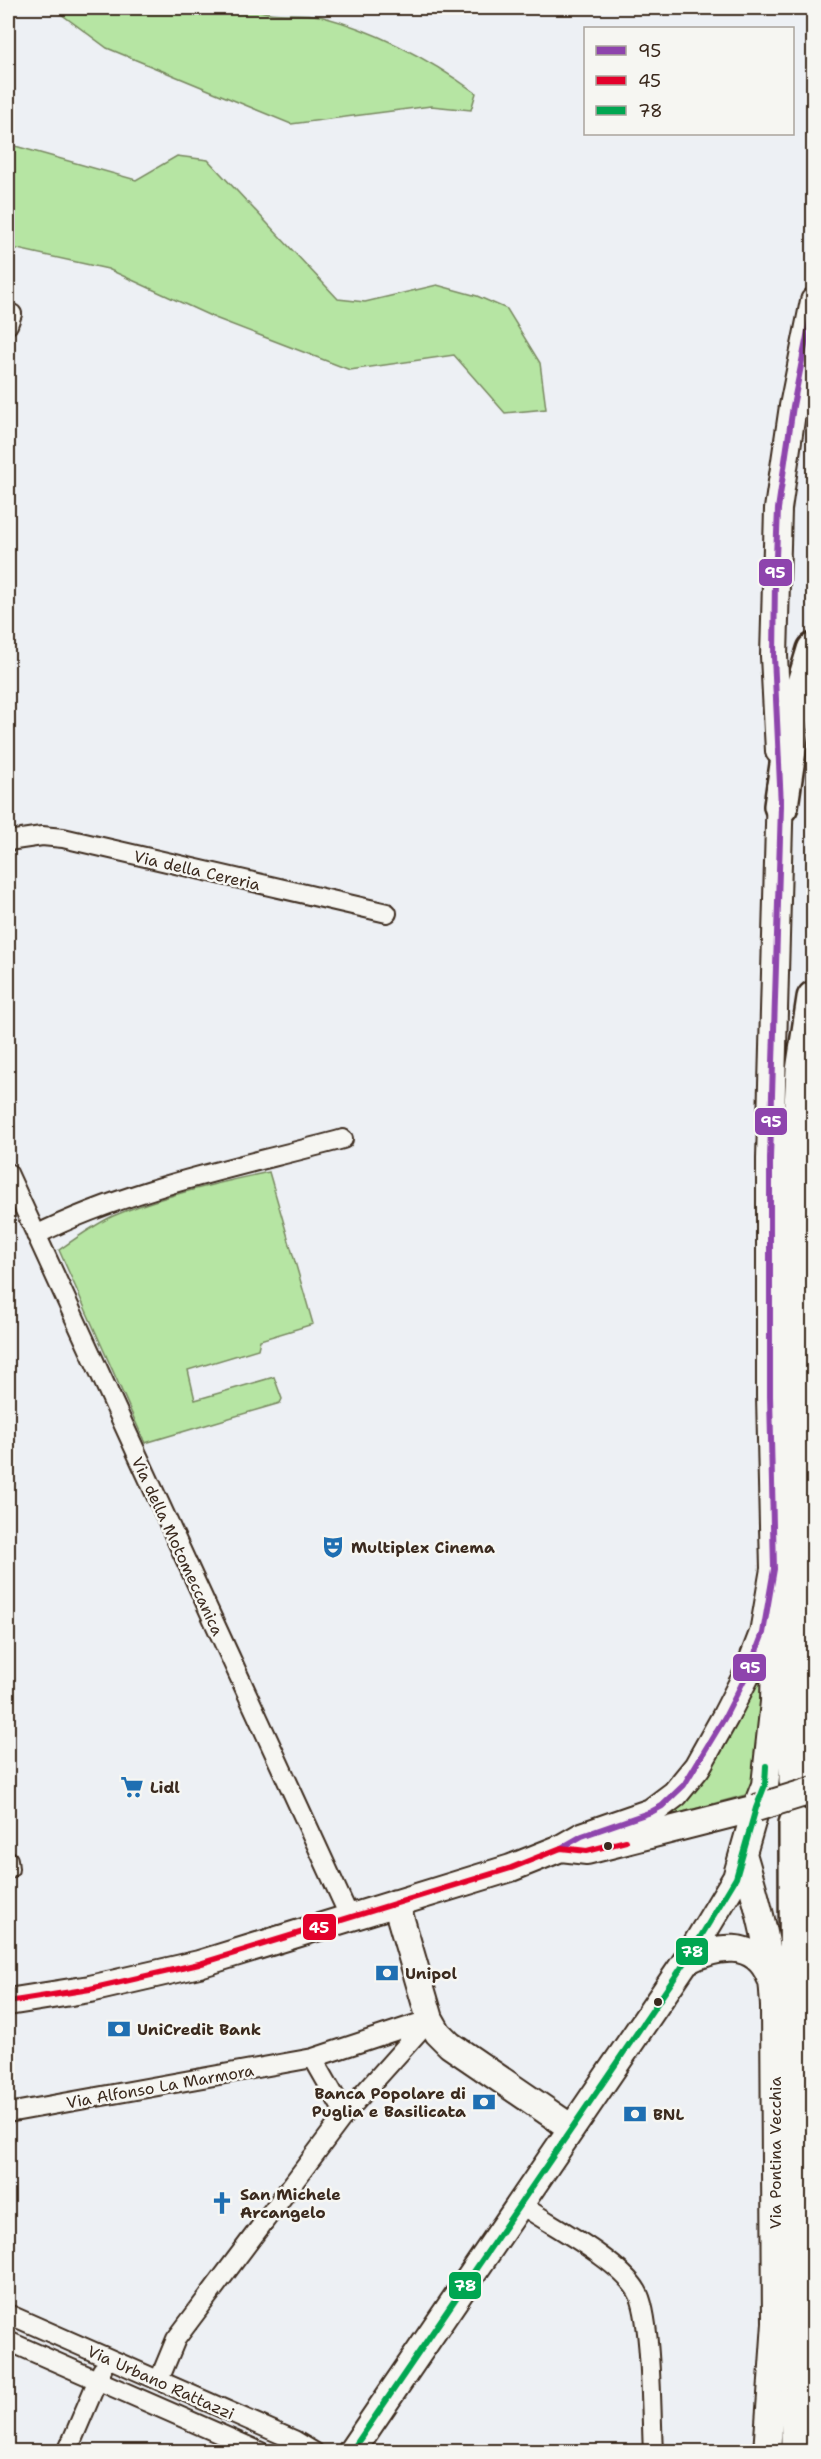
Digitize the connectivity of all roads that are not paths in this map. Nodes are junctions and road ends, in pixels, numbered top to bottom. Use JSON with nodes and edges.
{"nodes":[{"id":1,"x":813,"y":302,"type":"edge"},
{"id":2,"x":813,"y":650,"type":"edge"},
{"id":3,"x":781,"y":806,"type":"junction"},
{"id":4,"x":8,"y":841,"type":"edge"},
{"id":5,"x":387,"y":913,"type":"dead end"},
{"id":6,"x":813,"y":998,"type":"edge"},
{"id":7,"x":343,"y":1139,"type":"dead end"},
{"id":8,"x":8,"y":1173,"type":"edge"},
{"id":9,"x":36,"y":1235,"type":"junction"},
{"id":10,"x":774,"y":1569,"type":"junction"},
{"id":11,"x":805,"y":1785,"type":"edge"},
{"id":12,"x":756,"y":1808,"type":"junction"},
{"id":13,"x":796,"y":1824,"type":"dead end"},
{"id":14,"x":561,"y":1848,"type":"junction"},
{"id":15,"x":744,"y":1857,"type":"junction"},
{"id":16,"x":396,"y":1904,"type":"junction"},
{"id":17,"x":350,"y":1918,"type":"junction"},
{"id":18,"x":686,"y":1961,"type":"junction"},
{"id":19,"x":773,"y":1989,"type":"junction"},
{"id":20,"x":12,"y":1998,"type":"edge"},
{"id":21,"x":430,"y":2019,"type":"junction"},
{"id":22,"x":313,"y":2058,"type":"junction"},
{"id":23,"x":8,"y":2114,"type":"edge"},
{"id":24,"x":345,"y":2114,"type":"junction"},
{"id":25,"x":570,"y":2127,"type":"junction"},
{"id":26,"x":519,"y":2204,"type":"junction"},
{"id":27,"x":8,"y":2314,"type":"edge"},
{"id":28,"x":8,"y":2341,"type":"edge"},
{"id":29,"x":107,"y":2358,"type":"junction"},
{"id":30,"x":799,"y":2367,"type":"junction"},
{"id":31,"x":98,"y":2380,"type":"junction"},
{"id":32,"x":159,"y":2380,"type":"junction"},
{"id":33,"x":67,"y":2451,"type":"edge"},
{"id":34,"x":261,"y":2451,"type":"edge"},
{"id":35,"x":314,"y":2451,"type":"edge"},
{"id":36,"x":351,"y":2451,"type":"edge"},
{"id":37,"x":652,"y":2451,"type":"edge"},
{"id":38,"x":766,"y":2451,"type":"edge"},
{"id":39,"x":787,"y":2451,"type":"edge"},
{"id":40,"x":798,"y":2451,"type":"edge"}],
"edges":[{"from":1,"to":3,"type":"street"},
{"from":2,"to":3,"type":"highway"},
{"from":3,"to":10,"type":"street"},
{"from":4,"to":5,"type":"street","name":"Via della Cereria"},
{"from":6,"to":11,"type":"highway"},
{"from":7,"to":9,"type":"street"},
{"from":8,"to":9,"type":"street","name":"Via della Motomeccanica"},
{"from":9,"to":17,"type":"street","name":"Via della Motomeccanica"},
{"from":10,"to":12,"type":"street"},
{"from":10,"to":14,"type":"street"},
{"from":11,"to":12,"type":"street","bridge":true},
{"from":12,"to":14,"type":"street"},
{"from":12,"to":15,"type":"street"},
{"from":13,"to":30,"type":"highway"},
{"from":14,"to":16,"type":"street"},
{"from":15,"to":18,"type":"street"},
{"from":15,"to":19,"type":"street","name":"Via Pontina Vecchia"},
{"from":16,"to":17,"type":"street"},
{"from":16,"to":21,"type":"street"},
{"from":17,"to":20,"type":"street"},
{"from":18,"to":19,"type":"street"},
{"from":18,"to":25,"type":"street"},
{"from":19,"to":38,"type":"street","name":"Via Pontina Vecchia"},
{"from":21,"to":22,"type":"street","name":"Via Alfonso La Marmora"},
{"from":21,"to":24,"type":"street"},
{"from":21,"to":25,"type":"street"},
{"from":22,"to":23,"type":"street","name":"Via Alfonso La Marmora"},
{"from":22,"to":24,"type":"street"},
{"from":24,"to":32,"type":"street"},
{"from":25,"to":26,"type":"street"},
{"from":26,"to":36,"type":"street"},
{"from":26,"to":37,"type":"street"},
{"from":27,"to":29,"type":"street","name":"Via Urbano Rattazzi"},
{"from":28,"to":31,"type":"street","name":"Via Urbano Rattazzi"},
{"from":29,"to":31,"type":"street"},
{"from":29,"to":32,"type":"street","name":"Via Urbano Rattazzi"},
{"from":30,"to":39,"type":"highway"},
{"from":30,"to":40,"type":"highway"},
{"from":31,"to":33,"type":"street"},
{"from":31,"to":34,"type":"street","name":"Via Urbano Rattazzi"},
{"from":32,"to":35,"type":"street","name":"Via Urbano Rattazzi"}]}
